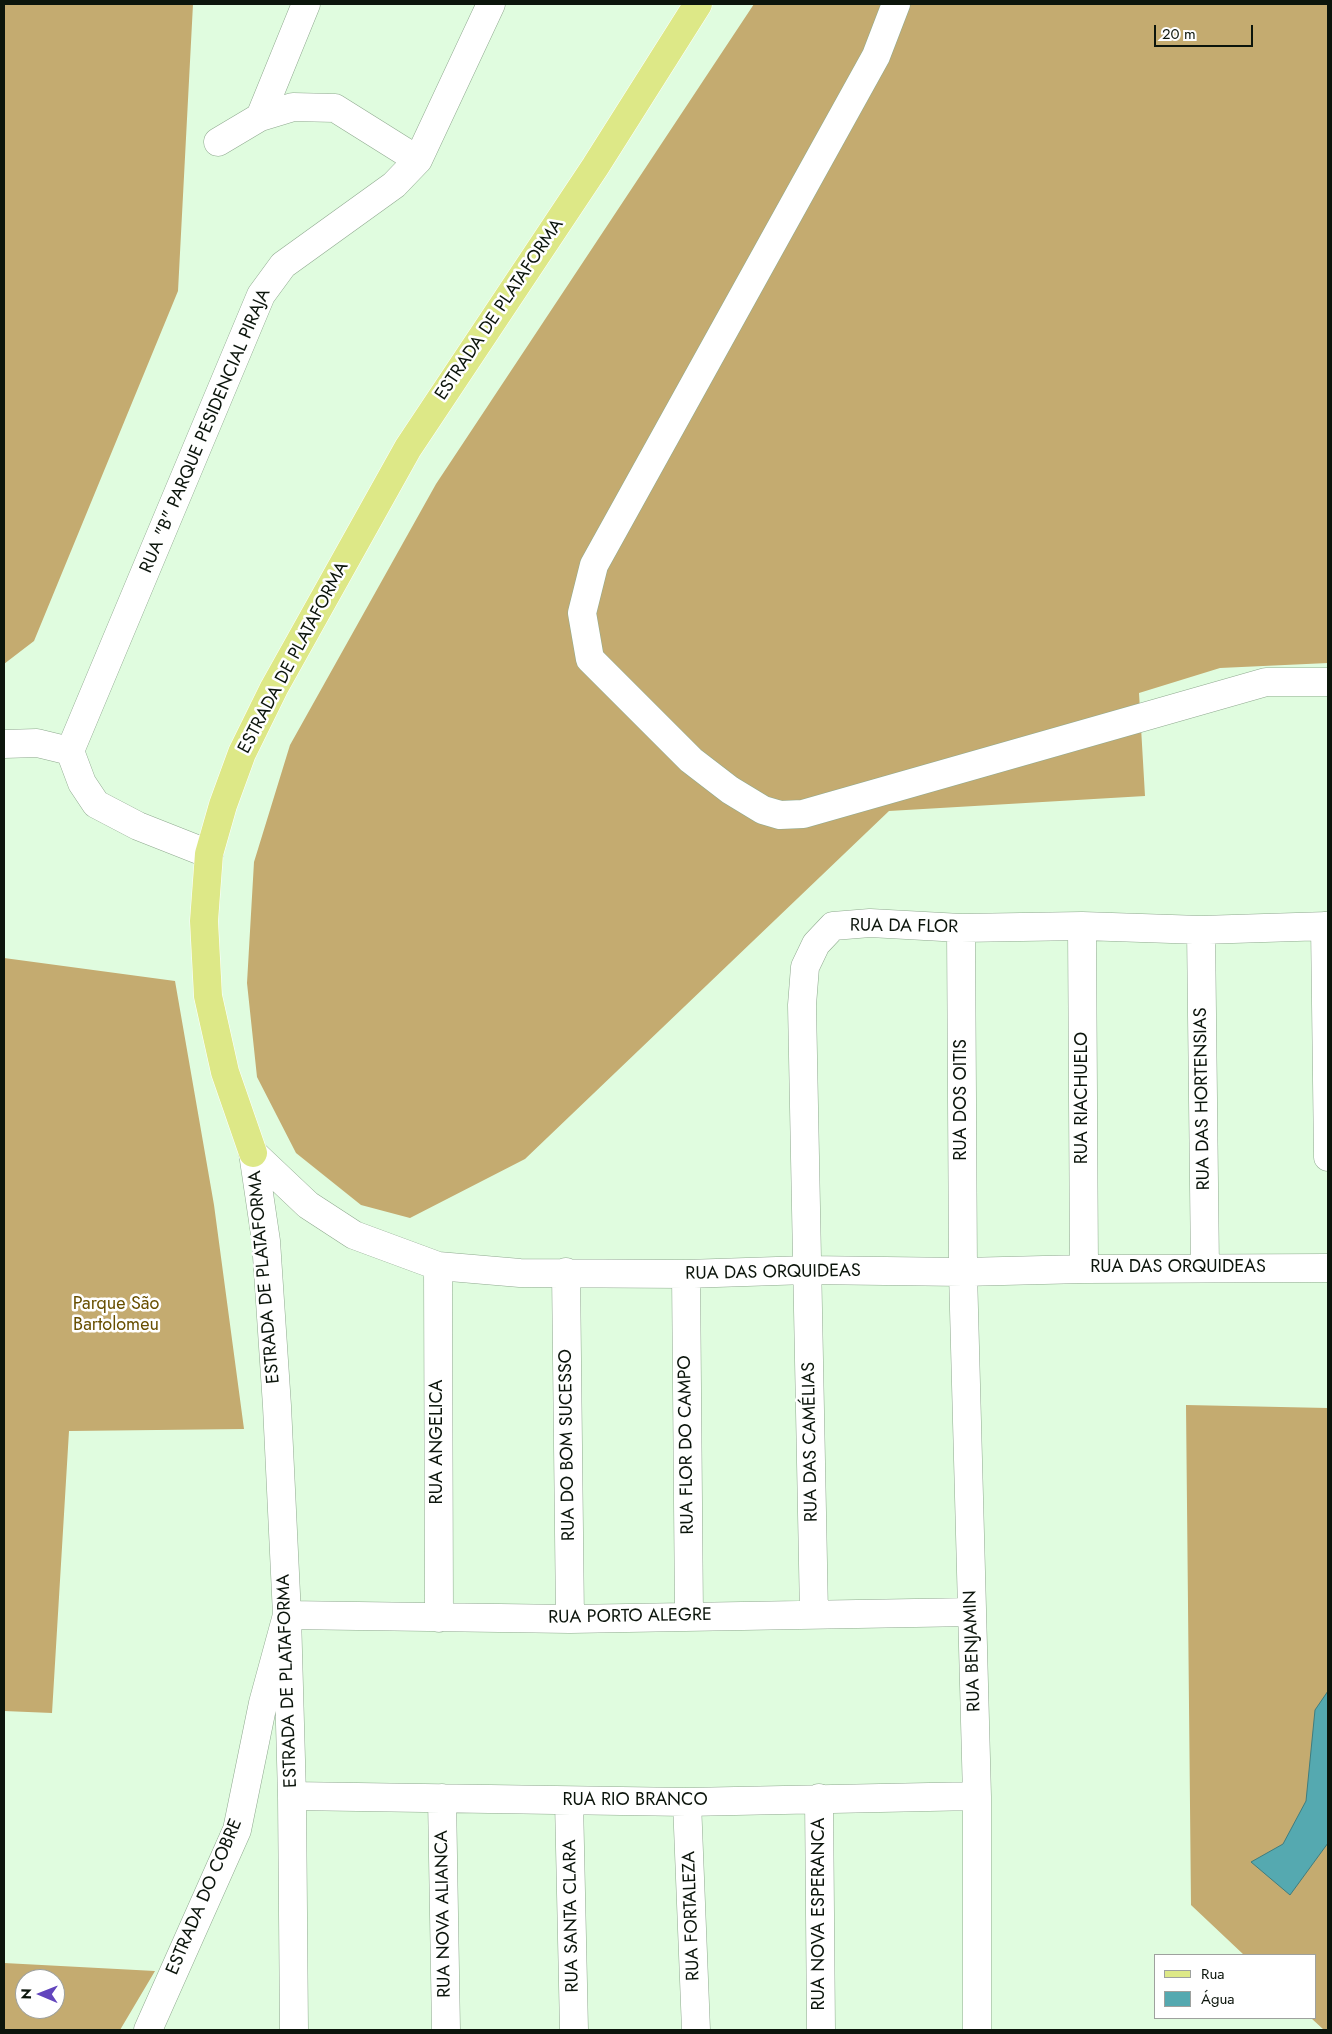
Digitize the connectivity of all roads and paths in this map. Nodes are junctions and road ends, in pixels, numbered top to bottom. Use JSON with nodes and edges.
{"nodes":[{"id":1,"x":306,"y":4,"type":"edge"},
{"id":2,"x":491,"y":4,"type":"edge"},
{"id":3,"x":698,"y":4,"type":"edge"},
{"id":4,"x":896,"y":4,"type":"edge"},
{"id":5,"x":260,"y":118,"type":"junction"},
{"id":6,"x":218,"y":142,"type":"dead end"},
{"id":7,"x":418,"y":160,"type":"junction"},
{"id":8,"x":1328,"y":682,"type":"edge"},
{"id":9,"x":4,"y":744,"type":"edge"},
{"id":10,"x":70,"y":751,"type":"junction"},
{"id":11,"x":209,"y":854,"type":"junction"},
{"id":12,"x":1082,"y":926,"type":"junction"},
{"id":13,"x":1327,"y":926,"type":"edge"},
{"id":14,"x":961,"y":928,"type":"junction"},
{"id":15,"x":1201,"y":930,"type":"junction"},
{"id":16,"x":253,"y":1153,"type":"junction"},
{"id":17,"x":1328,"y":1157,"type":"edge"},
{"id":18,"x":438,"y":1266,"type":"junction"},
{"id":19,"x":1204,"y":1268,"type":"junction"},
{"id":20,"x":1328,"y":1268,"type":"edge"},
{"id":21,"x":1084,"y":1269,"type":"junction"},
{"id":22,"x":807,"y":1270,"type":"junction"},
{"id":23,"x":566,"y":1272,"type":"junction"},
{"id":24,"x":964,"y":1272,"type":"junction"},
{"id":25,"x":686,"y":1274,"type":"junction"},
{"id":26,"x":972,"y":1612,"type":"junction"},
{"id":27,"x":814,"y":1614,"type":"junction"},
{"id":28,"x":287,"y":1615,"type":"junction"},
{"id":29,"x":689,"y":1616,"type":"junction"},
{"id":30,"x":439,"y":1618,"type":"junction"},
{"id":31,"x":570,"y":1619,"type":"junction"},
{"id":32,"x":292,"y":1796,"type":"junction"},
{"id":33,"x":977,"y":1796,"type":"junction"},
{"id":34,"x":442,"y":1798,"type":"junction"},
{"id":35,"x":819,"y":1798,"type":"junction"},
{"id":36,"x":569,"y":1801,"type":"junction"},
{"id":37,"x":687,"y":1802,"type":"junction"},
{"id":38,"x":148,"y":2030,"type":"edge"},
{"id":39,"x":294,"y":2030,"type":"edge"},
{"id":40,"x":446,"y":2030,"type":"edge"},
{"id":41,"x":574,"y":2030,"type":"edge"},
{"id":42,"x":696,"y":2030,"type":"edge"},
{"id":43,"x":821,"y":2030,"type":"edge"},
{"id":44,"x":977,"y":2030,"type":"edge"}],
"edges":[{"from":1,"to":5,"type":"street"},
{"from":2,"to":7,"type":"street","name":"RUA \"B\" PARQUE PESIDENCIAL PIRAJA"},
{"from":3,"to":11,"type":"main road","name":"ESTRADA DE PLATAFORMA"},
{"from":4,"to":8,"type":"street"},
{"from":5,"to":6,"type":"street"},
{"from":5,"to":7,"type":"street"},
{"from":7,"to":10,"type":"street","name":"RUA \"B\" PARQUE PESIDENCIAL PIRAJA"},
{"from":9,"to":10,"type":"street"},
{"from":10,"to":11,"type":"street"},
{"from":11,"to":16,"type":"main road","name":"ESTRADA DE PLATAFORMA"},
{"from":12,"to":14,"type":"street","name":"RUA DA FLOR"},
{"from":12,"to":15,"type":"street","name":"RUA DA FLOR"},
{"from":12,"to":21,"type":"street","name":"RUA RIACHUELO"},
{"from":13,"to":15,"type":"street","name":"RUA DA FLOR"},
{"from":13,"to":17,"type":"street"},
{"from":14,"to":22,"type":"street","name":"RUA DA FLOR"},
{"from":14,"to":24,"type":"street","name":"RUA DOS OITIS"},
{"from":15,"to":19,"type":"street","name":"RUA DAS HORTENSIAS"},
{"from":16,"to":18,"type":"street","name":"RUA DAS ORQUIDEAS"},
{"from":16,"to":28,"type":"street","name":"ESTRADA DE PLATAFORMA"},
{"from":18,"to":23,"type":"street","name":"RUA DAS ORQUIDEAS"},
{"from":18,"to":30,"type":"street","name":"RUA ANGELICA"},
{"from":19,"to":20,"type":"street","name":"RUA DAS ORQUIDEAS"},
{"from":19,"to":21,"type":"street","name":"RUA DAS ORQUIDEAS"},
{"from":21,"to":24,"type":"street","name":"RUA DAS ORQUIDEAS"},
{"from":22,"to":24,"type":"street","name":"RUA DAS ORQUIDEAS"},
{"from":22,"to":25,"type":"street","name":"RUA DAS ORQUIDEAS"},
{"from":22,"to":27,"type":"street","name":"RUA DAS CAMÉLIAS"},
{"from":23,"to":25,"type":"street","name":"RUA DAS ORQUIDEAS"},
{"from":23,"to":31,"type":"street","name":"RUA DO BOM SUCESSO"},
{"from":24,"to":26,"type":"street","name":"RUA BENJAMIN"},
{"from":25,"to":29,"type":"street","name":"RUA FLOR DO CAMPO"},
{"from":26,"to":27,"type":"street","name":"RUA PORTO ALEGRE"},
{"from":26,"to":33,"type":"street","name":"RUA BENJAMIN"},
{"from":27,"to":29,"type":"street","name":"RUA PORTO ALEGRE"},
{"from":28,"to":30,"type":"street","name":"RUA PORTO ALEGRE"},
{"from":28,"to":32,"type":"street","name":"ESTRADA DE PLATAFORMA"},
{"from":28,"to":38,"type":"street","name":"ESTRADA DO COBRE"},
{"from":29,"to":31,"type":"street","name":"RUA PORTO ALEGRE"},
{"from":30,"to":31,"type":"street","name":"RUA PORTO ALEGRE"},
{"from":32,"to":34,"type":"street","name":"RUA RIO BRANCO"},
{"from":32,"to":39,"type":"street","name":"ESTRADA DE PLATAFORMA"},
{"from":33,"to":35,"type":"street","name":"RUA RIO BRANCO"},
{"from":33,"to":44,"type":"street","name":"RUA BENJAMIN"},
{"from":34,"to":36,"type":"street","name":"RUA RIO BRANCO"},
{"from":34,"to":40,"type":"street","name":"RUA NOVA ALIANCA"},
{"from":35,"to":37,"type":"street","name":"RUA RIO BRANCO"},
{"from":35,"to":43,"type":"street","name":"RUA NOVA ESPERANCA"},
{"from":36,"to":37,"type":"street","name":"RUA RIO BRANCO"},
{"from":36,"to":41,"type":"street","name":"RUA SANTA CLARA"},
{"from":37,"to":42,"type":"street","name":"RUA FORTALEZA"}]}
